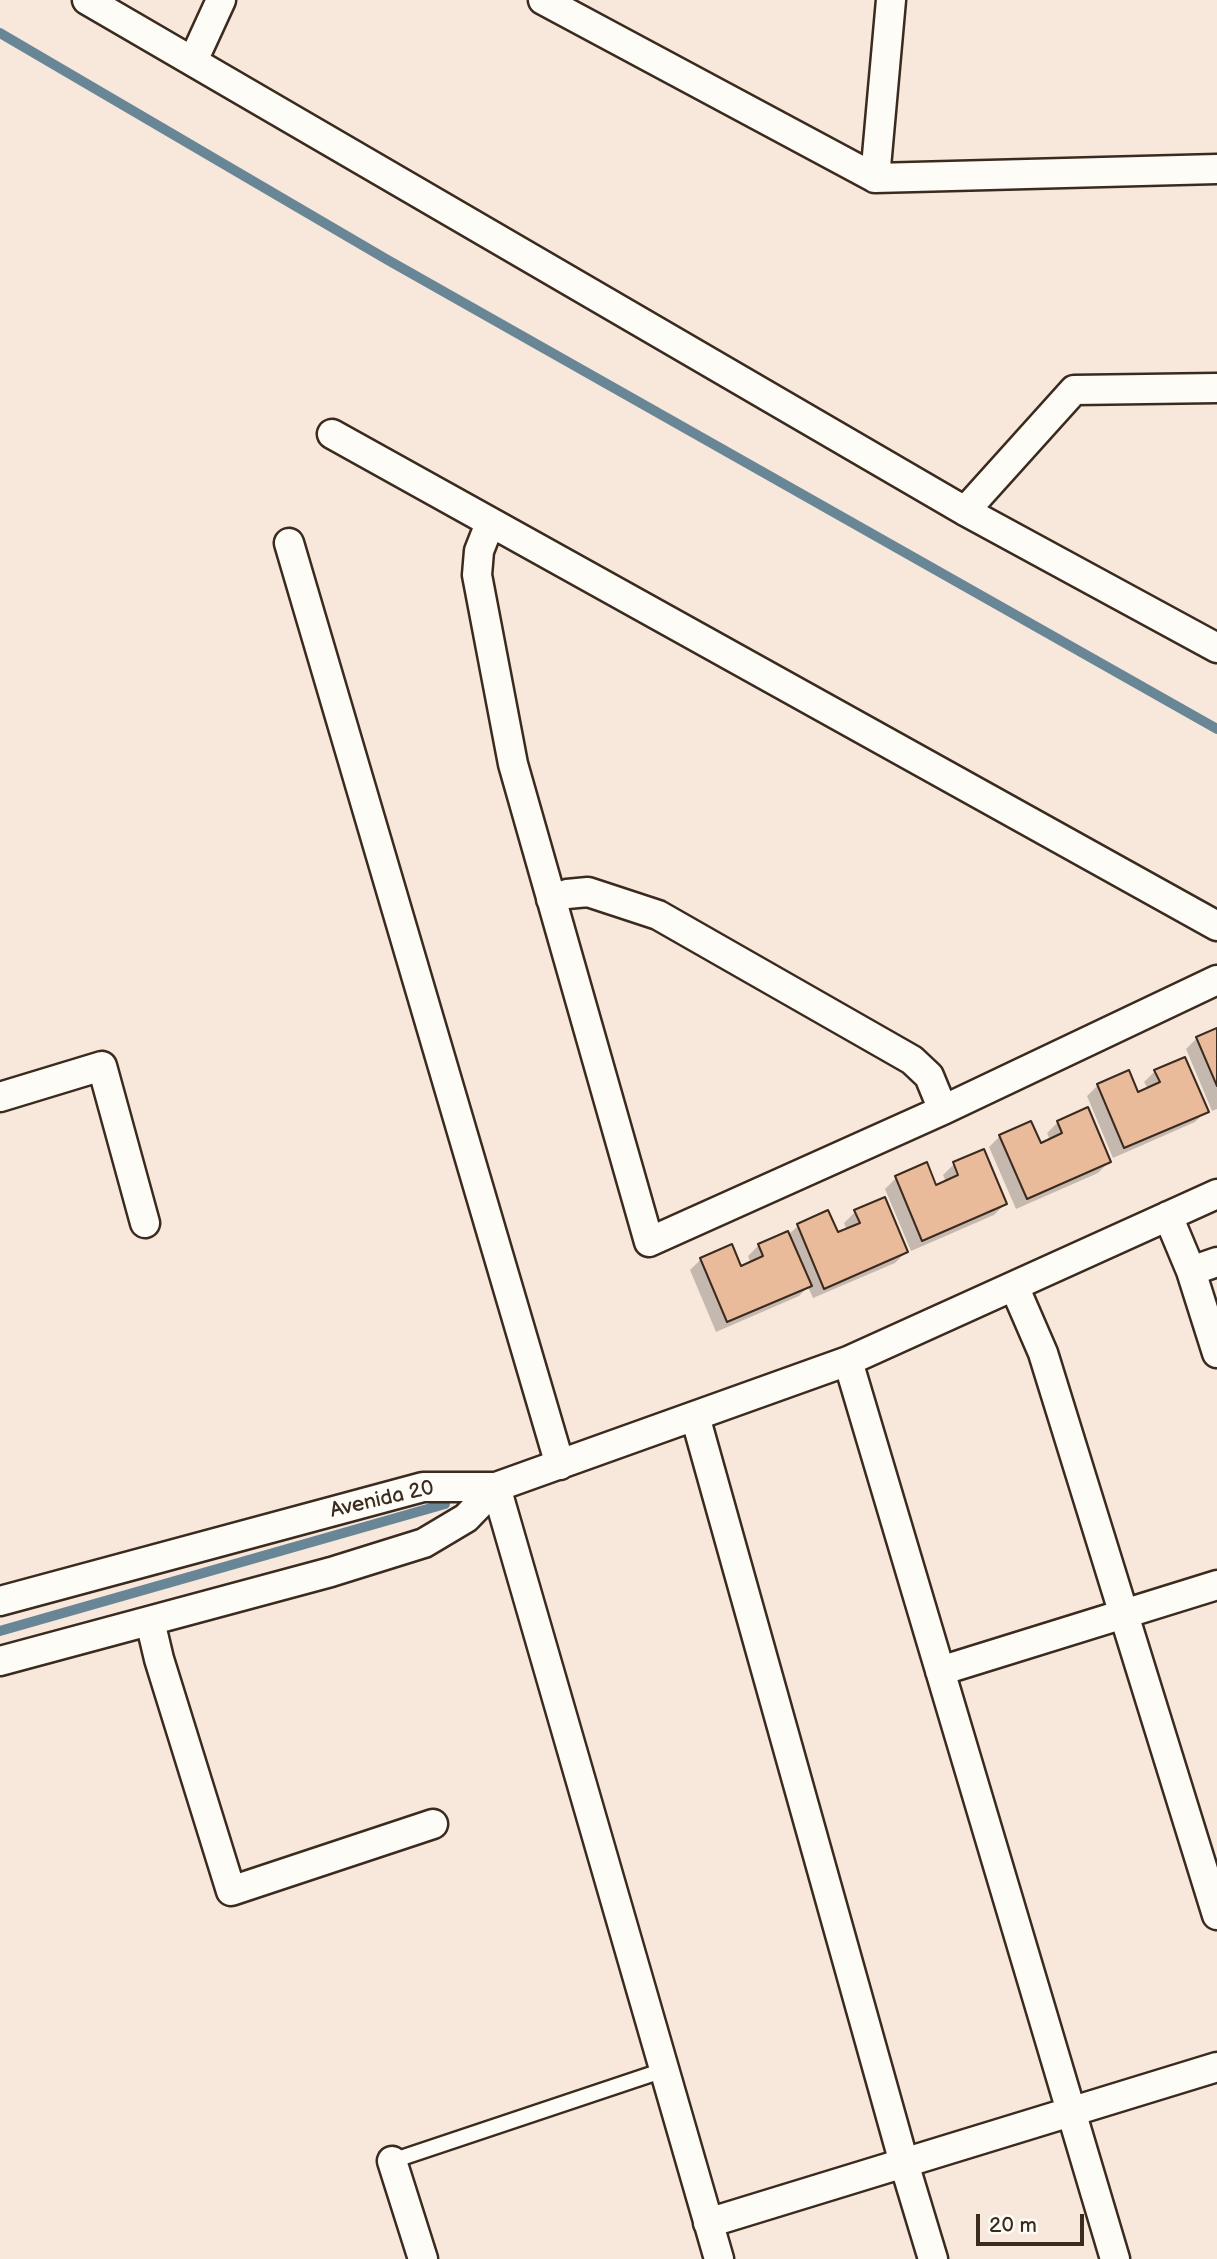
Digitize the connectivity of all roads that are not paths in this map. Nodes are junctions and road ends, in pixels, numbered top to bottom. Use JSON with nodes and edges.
{"nodes":[{"id":1,"x":87,"y":0,"type":"edge"},
{"id":2,"x":221,"y":0,"type":"edge"},
{"id":3,"x":543,"y":0,"type":"edge"},
{"id":4,"x":891,"y":0,"type":"edge"},
{"id":5,"x":193,"y":61,"type":"junction"},
{"id":6,"x":1217,"y":169,"type":"edge"},
{"id":7,"x":875,"y":177,"type":"junction"},
{"id":8,"x":1217,"y":388,"type":"edge"},
{"id":9,"x":332,"y":434,"type":"dead end"},
{"id":10,"x":965,"y":511,"type":"junction"},
{"id":11,"x":490,"y":523,"type":"junction"},
{"id":12,"x":289,"y":543,"type":"dead end"},
{"id":13,"x":1217,"y":648,"type":"edge"},
{"id":14,"x":551,"y":899,"type":"junction"},
{"id":15,"x":1217,"y":926,"type":"edge"},
{"id":16,"x":1217,"y":980,"type":"edge"},
{"id":17,"x":0,"y":1097,"type":"edge"},
{"id":18,"x":943,"y":1110,"type":"junction"},
{"id":19,"x":1217,"y":1194,"type":"edge"},
{"id":20,"x":1168,"y":1216,"type":"junction"},
{"id":21,"x":145,"y":1223,"type":"dead end"},
{"id":22,"x":1204,"y":1267,"type":"edge"},
{"id":23,"x":1014,"y":1286,"type":"junction"},
{"id":24,"x":1217,"y":1353,"type":"edge"},
{"id":25,"x":848,"y":1361,"type":"junction"},
{"id":26,"x":695,"y":1416,"type":"junction"},
{"id":27,"x":560,"y":1465,"type":"junction"},
{"id":28,"x":496,"y":1487,"type":"junction"},
{"id":29,"x":1217,"y":1586,"type":"edge"},
{"id":30,"x":0,"y":1601,"type":"edge"},
{"id":31,"x":1124,"y":1614,"type":"junction"},
{"id":32,"x":150,"y":1620,"type":"junction"},
{"id":33,"x":0,"y":1661,"type":"edge"},
{"id":34,"x":940,"y":1671,"type":"junction"},
{"id":35,"x":433,"y":1825,"type":"dead end"},
{"id":36,"x":1217,"y":1915,"type":"edge"},
{"id":37,"x":1217,"y":2067,"type":"edge"},
{"id":38,"x":664,"y":2070,"type":"junction"},
{"id":39,"x":1070,"y":2112,"type":"junction"},
{"id":40,"x":393,"y":2161,"type":"joint"},
{"id":41,"x":904,"y":2163,"type":"junction"},
{"id":42,"x":708,"y":2223,"type":"junction"},
{"id":43,"x":423,"y":2259,"type":"edge"},
{"id":44,"x":719,"y":2259,"type":"edge"},
{"id":45,"x":933,"y":2259,"type":"edge"},
{"id":46,"x":1115,"y":2259,"type":"edge"}],
"edges":[{"from":1,"to":5,"type":"street"},
{"from":2,"to":5,"type":"street"},
{"from":3,"to":7,"type":"street"},
{"from":4,"to":7,"type":"street"},
{"from":5,"to":10,"type":"street"},
{"from":6,"to":7,"type":"street"},
{"from":8,"to":10,"type":"street"},
{"from":9,"to":11,"type":"street"},
{"from":10,"to":13,"type":"street"},
{"from":11,"to":14,"type":"street"},
{"from":11,"to":15,"type":"street"},
{"from":12,"to":27,"type":"street"},
{"from":14,"to":18,"type":"street"},
{"from":14,"to":18,"type":"street"},
{"from":16,"to":18,"type":"street"},
{"from":17,"to":21,"type":"street"},
{"from":19,"to":20,"type":"street"},
{"from":20,"to":22,"type":"street"},
{"from":20,"to":23,"type":"street"},
{"from":22,"to":24,"type":"street"},
{"from":23,"to":25,"type":"street"},
{"from":23,"to":31,"type":"street"},
{"from":25,"to":26,"type":"street"},
{"from":25,"to":34,"type":"street"},
{"from":26,"to":27,"type":"street"},
{"from":26,"to":41,"type":"street"},
{"from":27,"to":28,"type":"street"},
{"from":28,"to":30,"type":"street","name":"Avenida 20"},
{"from":28,"to":32,"type":"street","name":"Avenida 20"},
{"from":28,"to":38,"type":"street"},
{"from":29,"to":31,"type":"street"},
{"from":31,"to":34,"type":"street"},
{"from":31,"to":36,"type":"street"},
{"from":32,"to":33,"type":"street","name":"Avenida 20"},
{"from":32,"to":35,"type":"street"},
{"from":34,"to":39,"type":"street"},
{"from":37,"to":39,"type":"street"},
{"from":38,"to":40,"type":"lane"},
{"from":38,"to":42,"type":"street"},
{"from":39,"to":41,"type":"street"},
{"from":39,"to":46,"type":"street"},
{"from":40,"to":43,"type":"street"},
{"from":41,"to":42,"type":"street"},
{"from":41,"to":45,"type":"street"},
{"from":42,"to":44,"type":"street"}]}
